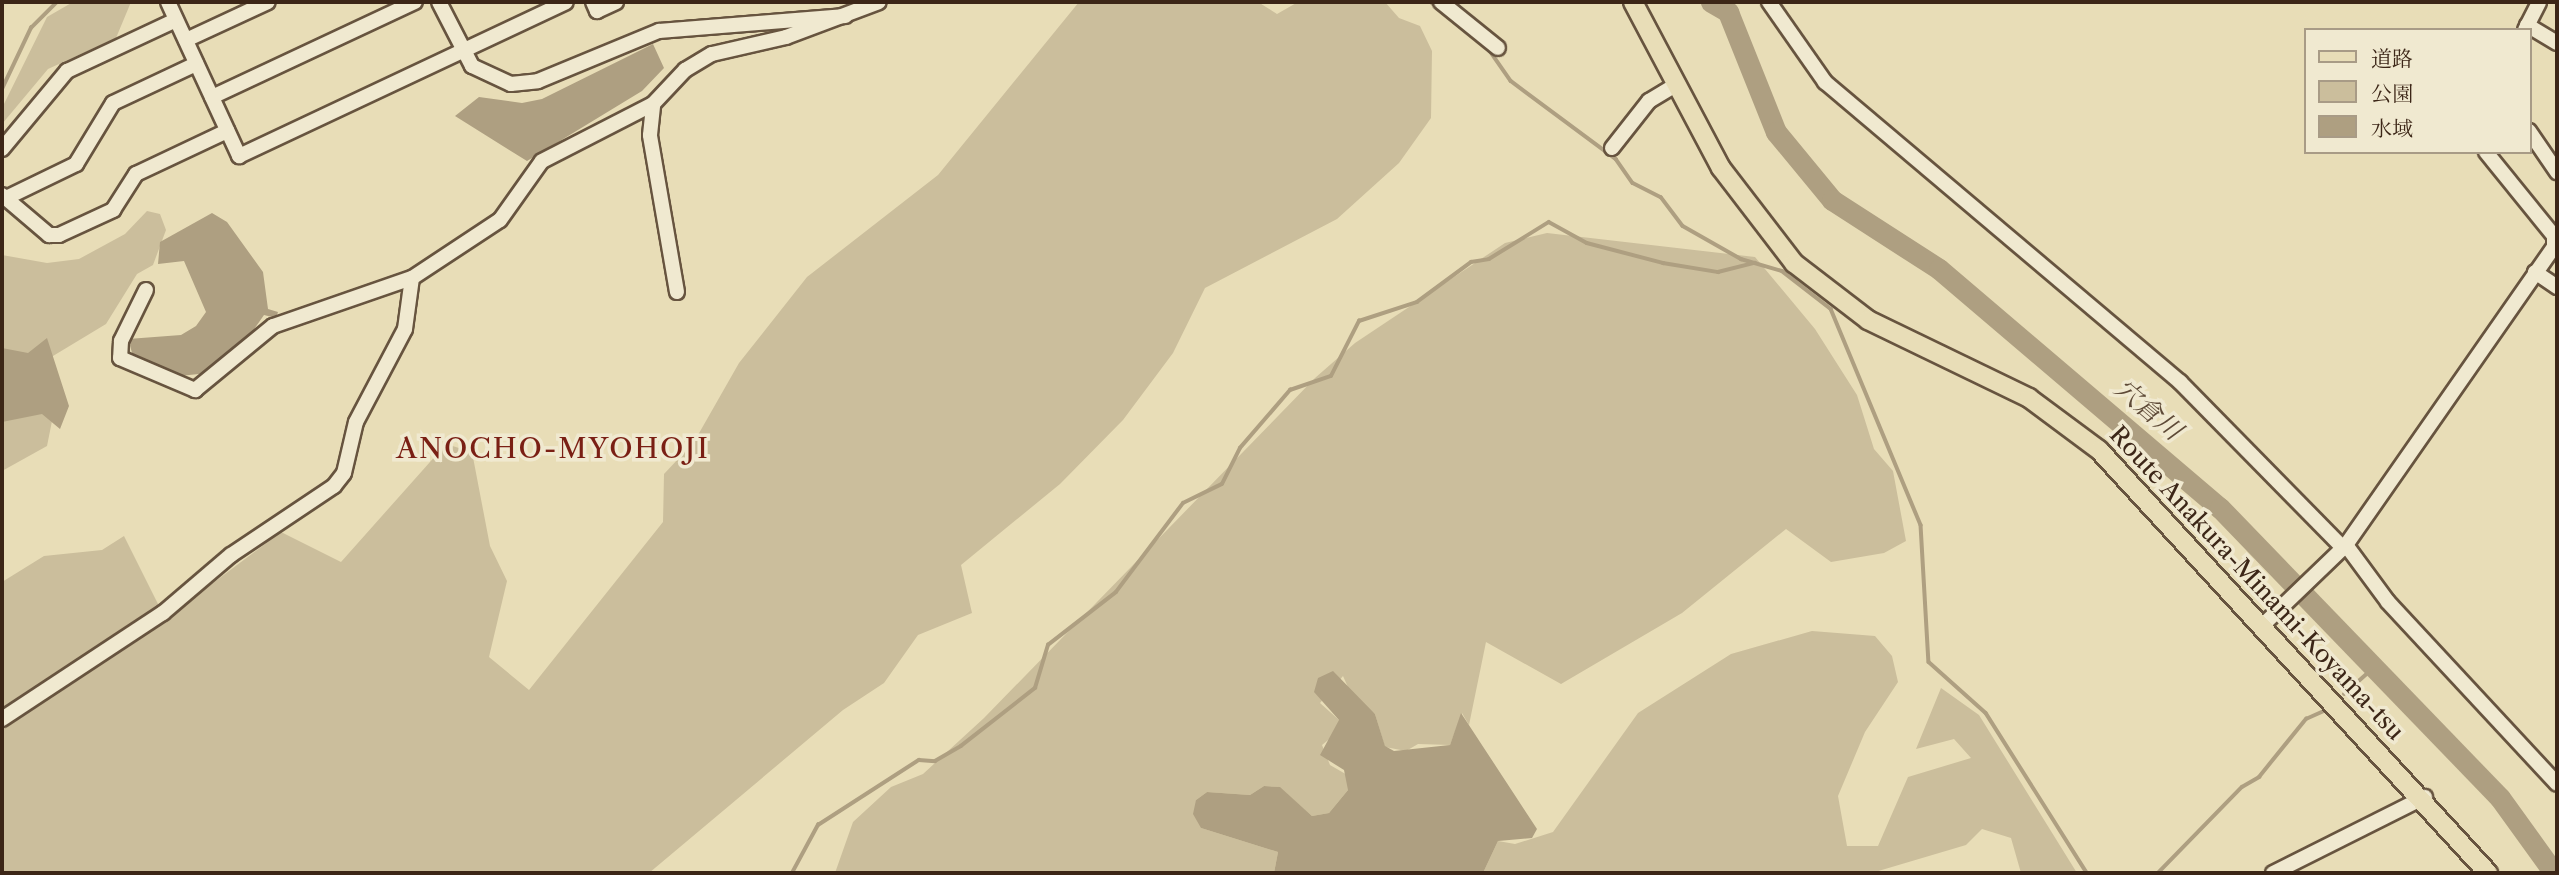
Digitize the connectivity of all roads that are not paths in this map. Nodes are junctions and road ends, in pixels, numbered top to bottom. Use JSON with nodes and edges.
{"nodes":[{"id":1,"x":168,"y":2,"type":"edge"},
{"id":2,"x":268,"y":2,"type":"edge"},
{"id":3,"x":415,"y":2,"type":"edge"},
{"id":4,"x":439,"y":2,"type":"edge"},
{"id":5,"x":566,"y":2,"type":"edge"},
{"id":6,"x":593,"y":2,"type":"edge"},
{"id":7,"x":616,"y":2,"type":"edge"},
{"id":8,"x":878,"y":2,"type":"edge"},
{"id":9,"x":1441,"y":2,"type":"edge"},
{"id":10,"x":1633,"y":2,"type":"edge"},
{"id":11,"x":1769,"y":2,"type":"edge"},
{"id":12,"x":2539,"y":2,"type":"edge"},
{"id":13,"x":845,"y":16,"type":"junction"},
{"id":14,"x":176,"y":20,"type":"junction"},
{"id":15,"x":2526,"y":27,"type":"edge"},
{"id":16,"x":2531,"y":30,"type":"edge"},
{"id":17,"x":186,"y":40,"type":"junction"},
{"id":18,"x":2557,"y":43,"type":"edge"},
{"id":19,"x":1498,"y":48,"type":"dead end"},
{"id":20,"x":462,"y":51,"type":"junction"},
{"id":21,"x":196,"y":64,"type":"junction"},
{"id":22,"x":1676,"y":85,"type":"junction"},
{"id":23,"x":212,"y":97,"type":"junction"},
{"id":24,"x":653,"y":104,"type":"junction"},
{"id":25,"x":227,"y":131,"type":"junction"},
{"id":26,"x":2531,"y":134,"type":"edge"},
{"id":27,"x":1612,"y":148,"type":"dead end"},
{"id":28,"x":2,"y":149,"type":"edge"},
{"id":29,"x":2488,"y":154,"type":"edge"},
{"id":30,"x":2557,"y":172,"type":"edge"},
{"id":31,"x":4,"y":196,"type":"edge"},
{"id":32,"x":2556,"y":235,"type":"edge"},
{"id":33,"x":2535,"y":272,"type":"junction"},
{"id":34,"x":412,"y":278,"type":"junction"},
{"id":35,"x":2557,"y":287,"type":"edge"},
{"id":36,"x":146,"y":290,"type":"dead end"},
{"id":37,"x":677,"y":292,"type":"dead end"},
{"id":38,"x":2343,"y":548,"type":"junction"},
{"id":39,"x":2267,"y":621,"type":"junction"},
{"id":40,"x":2,"y":719,"type":"edge"},
{"id":41,"x":2557,"y":784,"type":"edge"},
{"id":42,"x":2425,"y":797,"type":"junction"},
{"id":43,"x":2273,"y":873,"type":"edge"},
{"id":44,"x":2488,"y":873,"type":"edge"}],
"edges":[{"from":1,"to":14,"type":"street"},
{"from":2,"to":17,"type":"street"},
{"from":3,"to":23,"type":"street"},
{"from":4,"to":20,"type":"street"},
{"from":5,"to":20,"type":"street"},
{"from":6,"to":7,"type":"street"},
{"from":8,"to":13,"type":"street"},
{"from":9,"to":19,"type":"street"},
{"from":10,"to":22,"type":"main road","name":"Route Anakura-Minami-Koyama-tsu"},
{"from":11,"to":38,"type":"street"},
{"from":12,"to":15,"type":"street"},
{"from":13,"to":20,"type":"street"},
{"from":13,"to":24,"type":"street"},
{"from":14,"to":17,"type":"street"},
{"from":14,"to":28,"type":"street"},
{"from":16,"to":18,"type":"street"},
{"from":17,"to":21,"type":"street"},
{"from":20,"to":25,"type":"street"},
{"from":21,"to":23,"type":"street"},
{"from":21,"to":31,"type":"street"},
{"from":22,"to":27,"type":"street"},
{"from":22,"to":39,"type":"main road","name":"Route Anakura-Minami-Koyama-tsu"},
{"from":23,"to":25,"type":"street"},
{"from":24,"to":34,"type":"street"},
{"from":24,"to":37,"type":"street"},
{"from":25,"to":31,"type":"street"},
{"from":26,"to":30,"type":"street"},
{"from":29,"to":32,"type":"street"},
{"from":32,"to":33,"type":"street"},
{"from":33,"to":35,"type":"street"},
{"from":33,"to":38,"type":"street"},
{"from":34,"to":36,"type":"street"},
{"from":34,"to":40,"type":"street"},
{"from":38,"to":39,"type":"street"},
{"from":38,"to":41,"type":"street"},
{"from":39,"to":42,"type":"main road","name":"Route Anakura-Minami-Koyama-tsu"},
{"from":42,"to":43,"type":"street"},
{"from":42,"to":44,"type":"main road","name":"Route Anakura-Minami-Koyama-tsu"}]}
